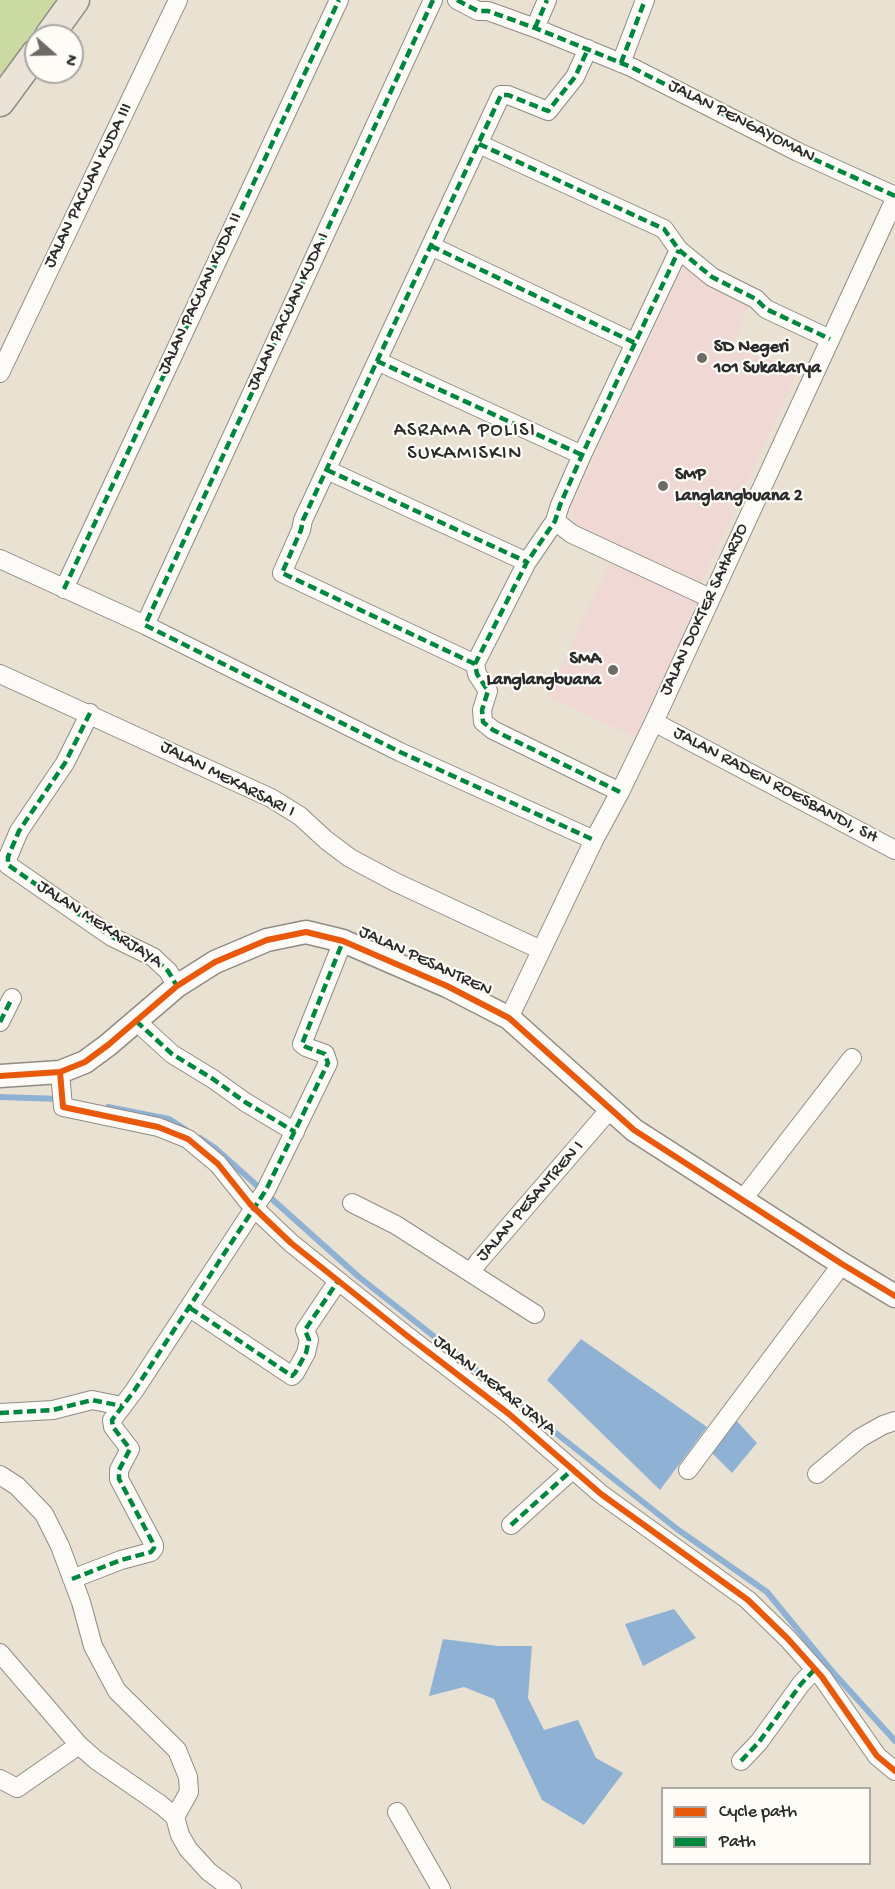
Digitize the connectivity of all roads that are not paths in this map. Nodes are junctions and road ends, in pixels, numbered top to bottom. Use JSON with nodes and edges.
{"nodes":[{"id":1,"x":75,"y":0,"type":"edge"},
{"id":2,"x":178,"y":0,"type":"edge"},
{"id":3,"x":339,"y":0,"type":"edge"},
{"id":4,"x":433,"y":0,"type":"edge"},
{"id":5,"x":457,"y":0,"type":"edge"},
{"id":6,"x":547,"y":0,"type":"edge"},
{"id":7,"x":645,"y":0,"type":"edge"},
{"id":8,"x":58,"y":24,"type":"edge"},
{"id":9,"x":535,"y":28,"type":"junction"},
{"id":10,"x":588,"y":49,"type":"junction"},
{"id":11,"x":621,"y":63,"type":"junction"},
{"id":12,"x":24,"y":69,"type":"edge"},
{"id":13,"x":0,"y":102,"type":"edge"},
{"id":14,"x":479,"y":144,"type":"junction"},
{"id":15,"x":895,"y":197,"type":"edge"},
{"id":16,"x":431,"y":246,"type":"junction"},
{"id":17,"x":679,"y":250,"type":"junction"},
{"id":18,"x":830,"y":339,"type":"junction"},
{"id":19,"x":635,"y":342,"type":"junction"},
{"id":20,"x":377,"y":361,"type":"junction"},
{"id":21,"x":0,"y":373,"type":"edge"},
{"id":22,"x":582,"y":455,"type":"junction"},
{"id":23,"x":327,"y":470,"type":"junction"},
{"id":24,"x":555,"y":521,"type":"junction"},
{"id":25,"x":0,"y":560,"type":"edge"},
{"id":26,"x":527,"y":562,"type":"junction"},
{"id":27,"x":64,"y":589,"type":"junction"},
{"id":28,"x":710,"y":598,"type":"junction"},
{"id":29,"x":145,"y":625,"type":"junction"},
{"id":30,"x":474,"y":664,"type":"junction"},
{"id":31,"x":0,"y":674,"type":"edge"},
{"id":32,"x":90,"y":713,"type":"junction"},
{"id":33,"x":654,"y":722,"type":"junction"},
{"id":34,"x":620,"y":792,"type":"junction"},
{"id":35,"x":594,"y":840,"type":"junction"},
{"id":36,"x":895,"y":850,"type":"edge"},
{"id":37,"x":343,"y":941,"type":"junction"},
{"id":38,"x":541,"y":950,"type":"junction"},
{"id":39,"x":177,"y":986,"type":"junction"},
{"id":40,"x":12,"y":998,"type":"dead end"},
{"id":41,"x":509,"y":1018,"type":"junction"},
{"id":42,"x":136,"y":1021,"type":"junction"},
{"id":43,"x":0,"y":1022,"type":"edge"},
{"id":44,"x":852,"y":1058,"type":"dead end"},
{"id":45,"x":0,"y":1076,"type":"edge"},
{"id":46,"x":61,"y":1088,"type":"junction"},
{"id":47,"x":611,"y":1108,"type":"junction"},
{"id":48,"x":295,"y":1131,"type":"junction"},
{"id":49,"x":744,"y":1199,"type":"junction"},
{"id":50,"x":260,"y":1200,"type":"junction"},
{"id":51,"x":352,"y":1203,"type":"dead end"},
{"id":52,"x":842,"y":1264,"type":"junction"},
{"id":53,"x":471,"y":1272,"type":"junction"},
{"id":54,"x":338,"y":1281,"type":"junction"},
{"id":55,"x":895,"y":1296,"type":"edge"},
{"id":56,"x":189,"y":1308,"type":"junction"},
{"id":57,"x":535,"y":1314,"type":"dead end"},
{"id":58,"x":123,"y":1406,"type":"junction"},
{"id":59,"x":0,"y":1413,"type":"edge"},
{"id":60,"x":895,"y":1421,"type":"edge"},
{"id":61,"x":573,"y":1469,"type":"junction"},
{"id":62,"x":688,"y":1470,"type":"dead end"},
{"id":63,"x":817,"y":1474,"type":"dead end"},
{"id":64,"x":0,"y":1475,"type":"edge"},
{"id":65,"x":511,"y":1525,"type":"dead end"},
{"id":66,"x":72,"y":1579,"type":"junction"},
{"id":67,"x":0,"y":1653,"type":"edge"},
{"id":68,"x":815,"y":1669,"type":"junction"},
{"id":69,"x":79,"y":1745,"type":"junction"},
{"id":70,"x":741,"y":1761,"type":"dead end"},
{"id":71,"x":895,"y":1771,"type":"edge"},
{"id":72,"x":0,"y":1779,"type":"edge"},
{"id":73,"x":397,"y":1812,"type":"dead end"},
{"id":74,"x":175,"y":1817,"type":"junction"},
{"id":75,"x":232,"y":1889,"type":"edge"},
{"id":76,"x":441,"y":1889,"type":"edge"}],
"edges":[{"from":1,"to":8,"type":"main road"},
{"from":2,"to":21,"type":"street","name":"JALAN PACUAN KUDA III"},
{"from":3,"to":27,"type":"street","name":"JALAN PACUAN KUDA II"},
{"from":4,"to":29,"type":"street","name":"JALAN PACUAN KUDA I"},
{"from":5,"to":9,"type":"street"},
{"from":6,"to":9,"type":"street"},
{"from":7,"to":11,"type":"street"},
{"from":9,"to":10,"type":"street","name":"JALAN PENGAYOMAN"},
{"from":10,"to":11,"type":"street","name":"JALAN PENGAYOMAN"},
{"from":10,"to":14,"type":"street"},
{"from":11,"to":15,"type":"street","name":"JALAN PENGAYOMAN"},
{"from":12,"to":13,"type":"main road"},
{"from":14,"to":16,"type":"street"},
{"from":14,"to":17,"type":"street"},
{"from":15,"to":18,"type":"street","name":"JALAN DOKTER SAHARJO"},
{"from":16,"to":19,"type":"street"},
{"from":16,"to":20,"type":"street"},
{"from":17,"to":18,"type":"street"},
{"from":17,"to":19,"type":"street"},
{"from":18,"to":28,"type":"street","name":"JALAN DOKTER SAHARJO"},
{"from":19,"to":22,"type":"street"},
{"from":20,"to":22,"type":"street"},
{"from":20,"to":23,"type":"street"},
{"from":22,"to":24,"type":"street"},
{"from":23,"to":26,"type":"street"},
{"from":23,"to":30,"type":"street"},
{"from":24,"to":26,"type":"street"},
{"from":24,"to":28,"type":"street"},
{"from":25,"to":27,"type":"street"},
{"from":26,"to":30,"type":"street"},
{"from":27,"to":29,"type":"street"},
{"from":28,"to":33,"type":"street","name":"JALAN DOKTER SAHARJO"},
{"from":29,"to":35,"type":"street"},
{"from":30,"to":34,"type":"street"},
{"from":31,"to":32,"type":"street","name":"JALAN MEKARSARI I"},
{"from":32,"to":38,"type":"street","name":"JALAN MEKARSARI I"},
{"from":32,"to":39,"type":"street","name":"JALAN MEKARJAYA"},
{"from":33,"to":34,"type":"street","name":"JALAN DOKTER SAHARJO"},
{"from":33,"to":36,"type":"street","name":"JALAN RADEN ROESBANDI, SH"},
{"from":34,"to":35,"type":"street","name":"JALAN DOKTER SAHARJO"},
{"from":35,"to":38,"type":"street","name":"JALAN DOKTER SAHARJO"},
{"from":37,"to":39,"type":"street","name":"JALAN PESANTREN"},
{"from":37,"to":41,"type":"street","name":"JALAN PESANTREN"},
{"from":37,"to":48,"type":"street"},
{"from":38,"to":41,"type":"street","name":"JALAN DOKTER SAHARJO"},
{"from":39,"to":42,"type":"street","name":"JALAN PESANTREN"},
{"from":40,"to":43,"type":"street"},
{"from":41,"to":47,"type":"street","name":"JALAN PESANTREN"},
{"from":42,"to":46,"type":"street","name":"JALAN PESANTREN"},
{"from":42,"to":48,"type":"street"},
{"from":44,"to":49,"type":"street"},
{"from":45,"to":46,"type":"street","name":"JALAN PESANTREN"},
{"from":46,"to":50,"type":"street","name":"JALAN MEKAR JAYA"},
{"from":47,"to":49,"type":"street","name":"JALAN PESANTREN"},
{"from":47,"to":53,"type":"street","name":"JALAN PESANTREN I"},
{"from":48,"to":50,"type":"street"},
{"from":49,"to":52,"type":"street","name":"JALAN PESANTREN"},
{"from":50,"to":54,"type":"street","name":"JALAN MEKAR JAYA"},
{"from":50,"to":56,"type":"street"},
{"from":51,"to":53,"type":"street","name":"JALAN PESANTREN I"},
{"from":52,"to":55,"type":"street","name":"JALAN PESANTREN"},
{"from":52,"to":62,"type":"street"},
{"from":53,"to":57,"type":"street"},
{"from":54,"to":56,"type":"street"},
{"from":54,"to":61,"type":"street","name":"JALAN MEKAR JAYA"},
{"from":56,"to":58,"type":"street"},
{"from":58,"to":59,"type":"street"},
{"from":58,"to":66,"type":"street"},
{"from":60,"to":63,"type":"street"},
{"from":61,"to":65,"type":"street"},
{"from":61,"to":68,"type":"street","name":"JALAN MEKAR JAYA"},
{"from":64,"to":66,"type":"street"},
{"from":66,"to":74,"type":"street"},
{"from":67,"to":69,"type":"street"},
{"from":68,"to":70,"type":"street"},
{"from":68,"to":71,"type":"street","name":"JALAN MEKAR JAYA"},
{"from":69,"to":72,"type":"street"},
{"from":69,"to":74,"type":"street"},
{"from":73,"to":76,"type":"street"},
{"from":74,"to":75,"type":"street"}]}
